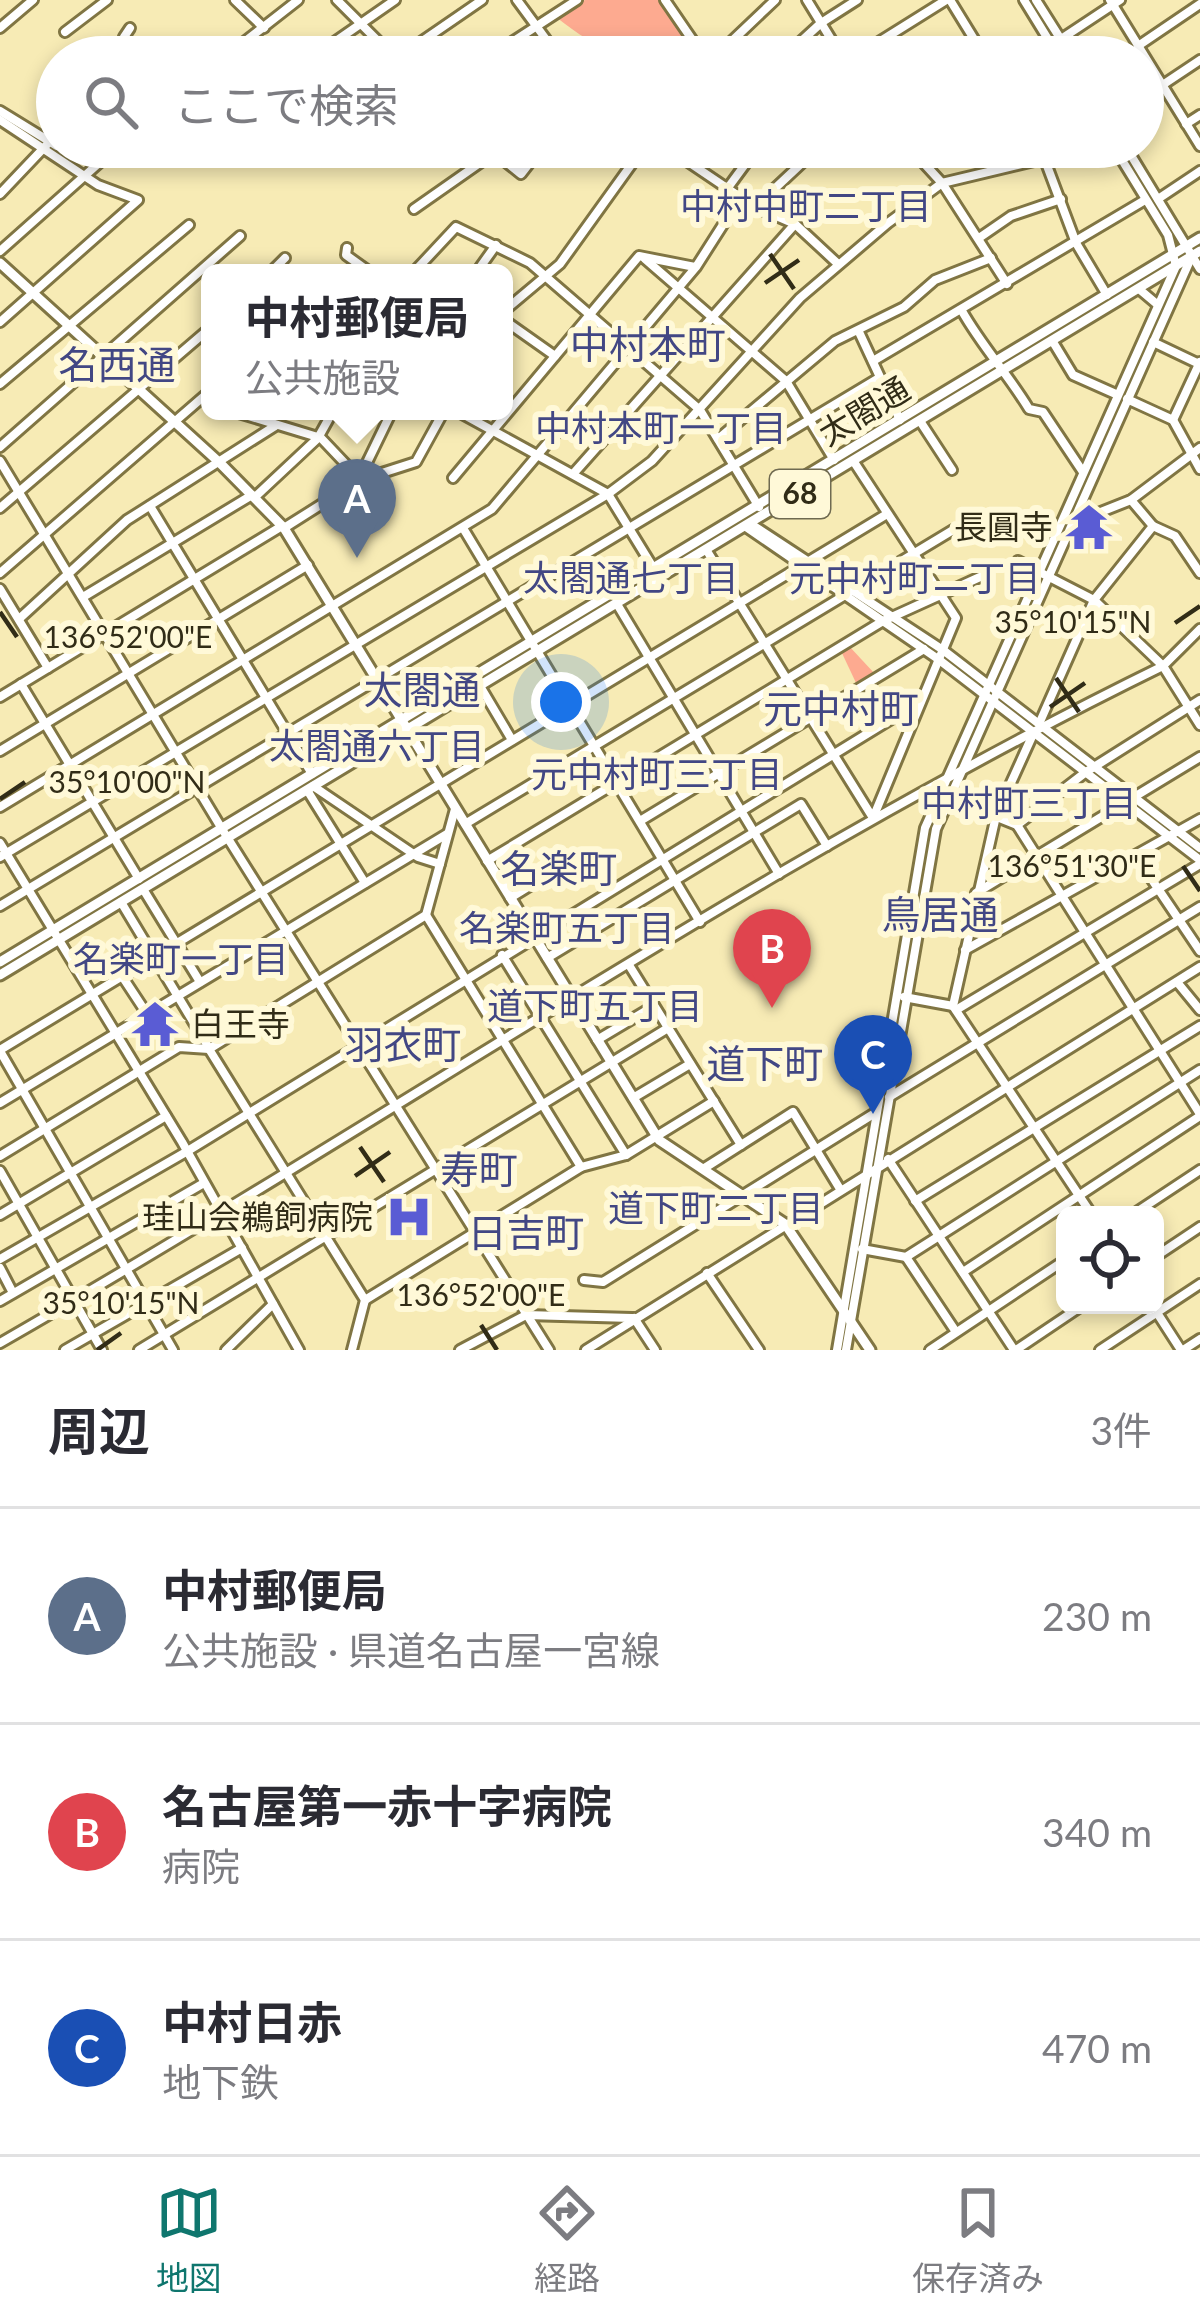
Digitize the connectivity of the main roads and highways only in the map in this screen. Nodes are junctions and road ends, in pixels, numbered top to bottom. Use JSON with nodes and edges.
{"nodes":[{"id":1,"x":1200,"y":238,"type":"edge"},
{"id":2,"x":1188,"y":252,"type":"edge"},
{"id":3,"x":0,"y":263,"type":"edge"},
{"id":4,"x":762,"y":511,"type":"junction"},
{"id":5,"x":536,"y":646,"type":"junction"},
{"id":6,"x":405,"y":724,"type":"junction"},
{"id":7,"x":141,"y":884,"type":"junction"},
{"id":8,"x":55,"y":936,"type":"junction"},
{"id":9,"x":0,"y":962,"type":"edge"},
{"id":10,"x":0,"y":975,"type":"edge"},
{"id":11,"x":870,"y":1350,"type":"edge"}],
"edges":[{"from":1,"to":2,"type":"main road","name":"太閤通","number":"68"},
{"from":2,"to":4,"type":"main road","name":"太閤通","number":"68"},
{"from":2,"to":4,"type":"main road","name":"太閤通","number":"68"},
{"from":3,"to":6,"type":"main road"},
{"from":4,"to":5,"type":"main road","name":"太閤通","number":"68"},
{"from":4,"to":5,"type":"main road","name":"太閤通","number":"68"},
{"from":5,"to":6,"type":"main road","name":"太閤通","number":"68"},
{"from":5,"to":6,"type":"main road","name":"太閤通","number":"68"},
{"from":6,"to":7,"type":"main road","name":"太閤通","number":"68"},
{"from":6,"to":11,"type":"main road"},
{"from":7,"to":8,"type":"main road","name":"太閤通","number":"68"},
{"from":7,"to":8,"type":"main road","name":"太閤通","number":"68"},
{"from":8,"to":9,"type":"main road","name":"太閤通","number":"68"},
{"from":8,"to":10,"type":"main road","name":"太閤通","number":"68"}]}
